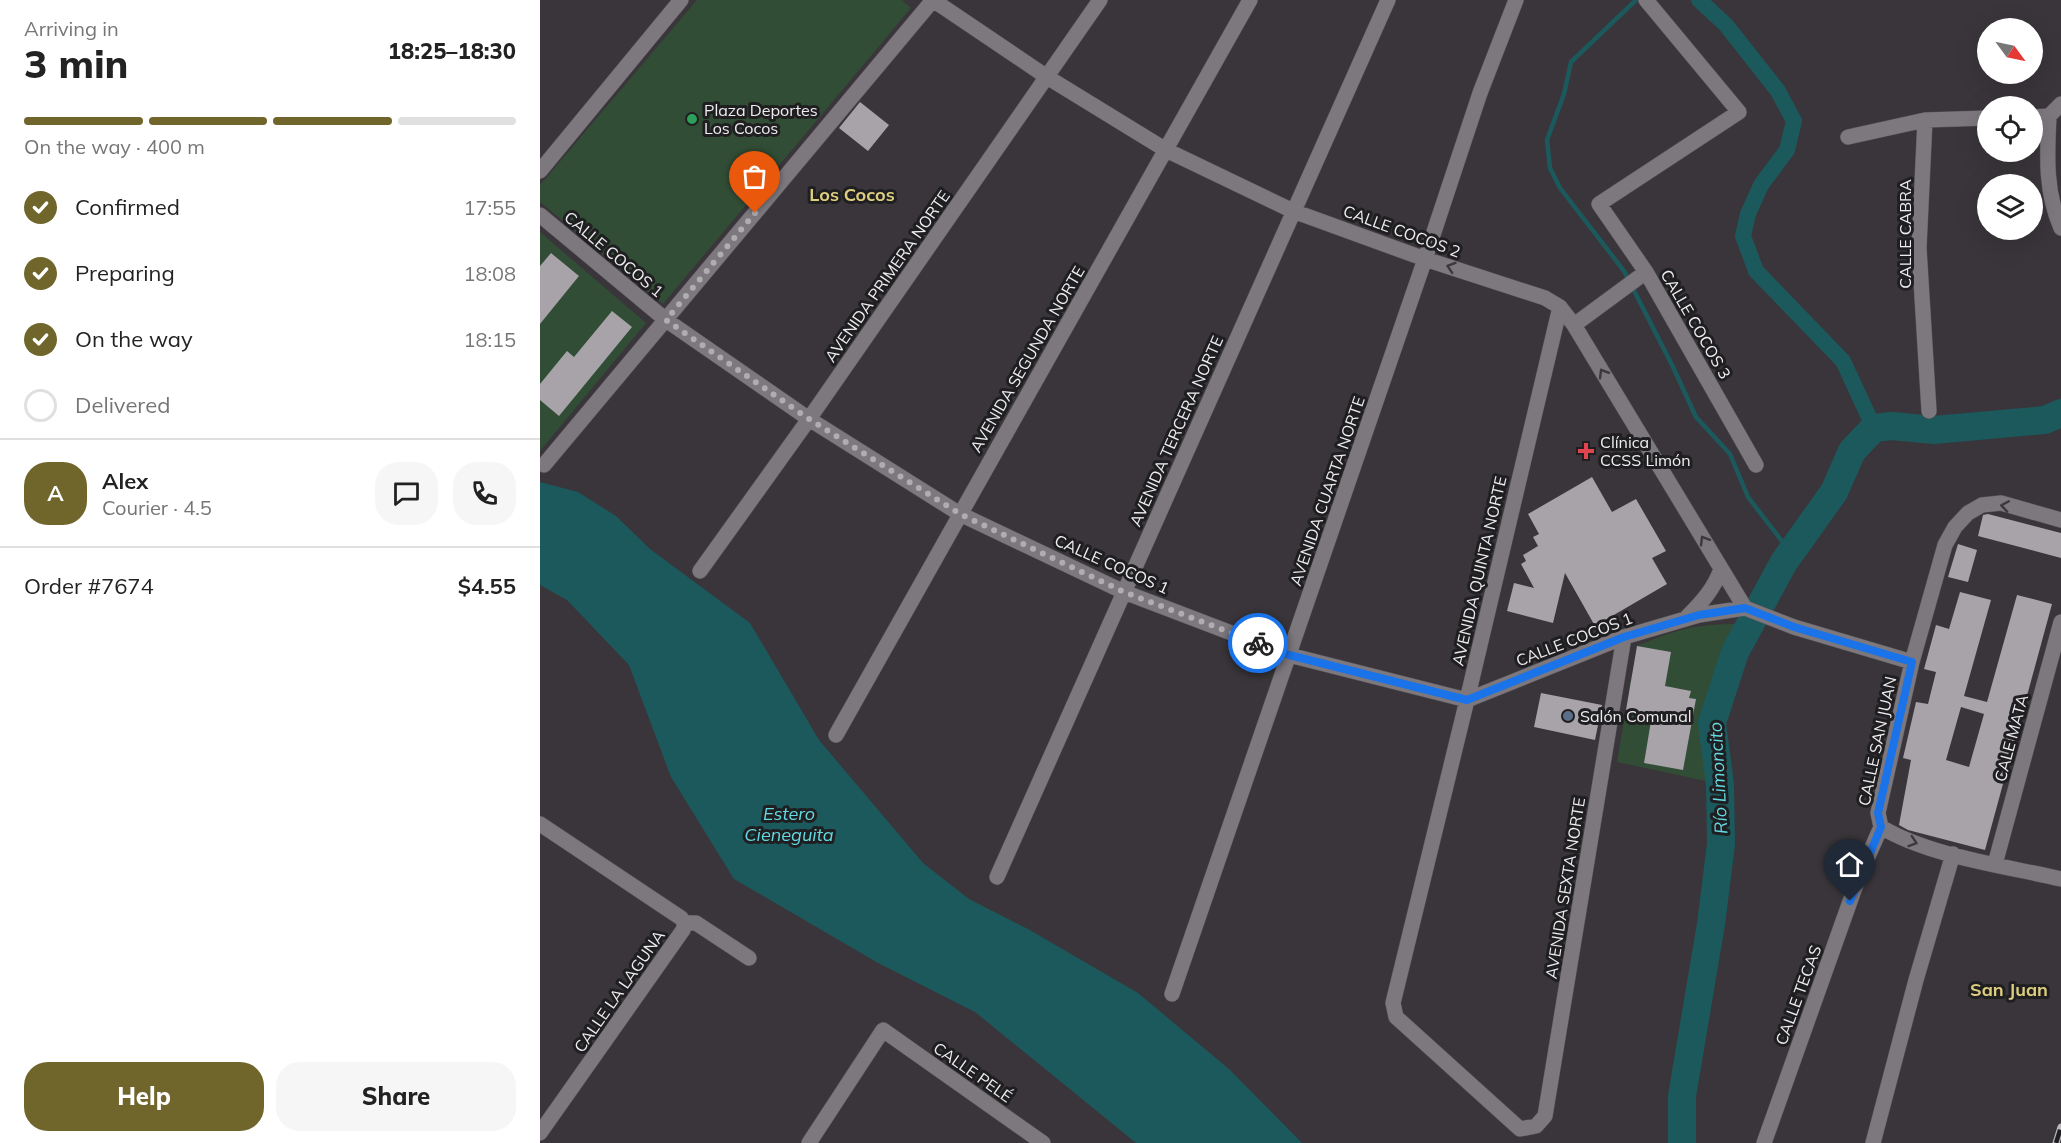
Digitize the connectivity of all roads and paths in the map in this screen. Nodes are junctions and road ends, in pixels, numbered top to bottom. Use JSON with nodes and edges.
{"nodes":[{"id":1,"x":681,"y":0,"type":"edge"},
{"id":2,"x":933,"y":0,"type":"edge"},
{"id":3,"x":1100,"y":0,"type":"edge"},
{"id":4,"x":1250,"y":0,"type":"edge"},
{"id":5,"x":1388,"y":0,"type":"edge"},
{"id":6,"x":1516,"y":0,"type":"edge"},
{"id":7,"x":1646,"y":0,"type":"edge"},
{"id":8,"x":1047,"y":77,"type":"junction"},
{"id":9,"x":2061,"y":104,"type":"edge"},
{"id":10,"x":2043,"y":116,"type":"edge"},
{"id":11,"x":2049,"y":116,"type":"junction"},
{"id":12,"x":1977,"y":118,"type":"edge"},
{"id":13,"x":1925,"y":120,"type":"junction"},
{"id":14,"x":1848,"y":137,"type":"dead end"},
{"id":15,"x":1166,"y":150,"type":"junction"},
{"id":16,"x":540,"y":171,"type":"edge"},
{"id":17,"x":1293,"y":211,"type":"junction"},
{"id":18,"x":540,"y":215,"type":"edge"},
{"id":19,"x":2061,"y":228,"type":"edge"},
{"id":20,"x":1425,"y":259,"type":"junction"},
{"id":21,"x":1646,"y":272,"type":"junction"},
{"id":22,"x":1560,"y":307,"type":"junction"},
{"id":23,"x":666,"y":320,"type":"junction"},
{"id":24,"x":1574,"y":325,"type":"junction"},
{"id":25,"x":1929,"y":411,"type":"dead end"},
{"id":26,"x":809,"y":419,"type":"junction"},
{"id":27,"x":544,"y":465,"type":"dead end"},
{"id":28,"x":1756,"y":465,"type":"dead end"},
{"id":29,"x":960,"y":514,"type":"junction"},
{"id":30,"x":2061,"y":520,"type":"edge"},
{"id":31,"x":1721,"y":569,"type":"junction"},
{"id":32,"x":700,"y":571,"type":"dead end"},
{"id":33,"x":1124,"y":592,"type":"junction"},
{"id":34,"x":1745,"y":608,"type":"junction"},
{"id":35,"x":1684,"y":619,"type":"junction"},
{"id":36,"x":2061,"y":622,"type":"edge"},
{"id":37,"x":1624,"y":637,"type":"junction"},
{"id":38,"x":1289,"y":655,"type":"junction"},
{"id":39,"x":1912,"y":662,"type":"junction"},
{"id":40,"x":1467,"y":700,"type":"junction"},
{"id":41,"x":836,"y":735,"type":"dead end"},
{"id":42,"x":540,"y":824,"type":"edge"},
{"id":43,"x":1881,"y":827,"type":"junction"},
{"id":44,"x":1953,"y":854,"type":"junction"},
{"id":45,"x":1995,"y":864,"type":"junction"},
{"id":46,"x":997,"y":877,"type":"dead end"},
{"id":47,"x":2061,"y":879,"type":"edge"},
{"id":48,"x":685,"y":923,"type":"junction"},
{"id":49,"x":749,"y":958,"type":"dead end"},
{"id":50,"x":1172,"y":994,"type":"dead end"},
{"id":51,"x":1396,"y":1017,"type":"joint"},
{"id":52,"x":540,"y":1133,"type":"edge"},
{"id":53,"x":809,"y":1143,"type":"edge"},
{"id":54,"x":1043,"y":1143,"type":"edge"},
{"id":55,"x":1764,"y":1143,"type":"edge"},
{"id":56,"x":1873,"y":1143,"type":"edge"}],
"edges":[{"from":1,"to":16,"type":"street"},
{"from":2,"to":8,"type":"street","name":"CALLE COCOS 2"},
{"from":2,"to":23,"type":"street"},
{"from":3,"to":8,"type":"street","name":"AVENIDA PRIMERA NORTE"},
{"from":4,"to":15,"type":"street","name":"AVENIDA SEGUNDA NORTE"},
{"from":5,"to":17,"type":"street","name":"AVENIDA TERCERA NORTE"},
{"from":6,"to":20,"type":"street","name":"AVENIDA CUARTA NORTE"},
{"from":7,"to":21,"type":"street","name":"CALLE COCOS 3"},
{"from":8,"to":15,"type":"street","name":"CALLE COCOS 2"},
{"from":8,"to":26,"type":"street","name":"AVENIDA PRIMERA NORTE"},
{"from":9,"to":11,"type":"street"},
{"from":10,"to":11,"type":"street"},
{"from":11,"to":19,"type":"street"},
{"from":12,"to":13,"type":"street"},
{"from":13,"to":14,"type":"street"},
{"from":13,"to":25,"type":"street","name":"CALLE CABRA"},
{"from":15,"to":17,"type":"street","name":"CALLE COCOS 2"},
{"from":15,"to":29,"type":"street","name":"AVENIDA SEGUNDA NORTE"},
{"from":17,"to":20,"type":"street","name":"CALLE COCOS 2"},
{"from":17,"to":33,"type":"street","name":"AVENIDA TERCERA NORTE"},
{"from":18,"to":23,"type":"street","name":"CALLE COCOS 1"},
{"from":22,"to":20,"type":"street","name":"CALLE COCOS 2","one_way":true},
{"from":20,"to":38,"type":"street","name":"AVENIDA CUARTA NORTE"},
{"from":21,"to":24,"type":"street"},
{"from":21,"to":28,"type":"street","name":"CALLE COCOS 3"},
{"from":22,"to":24,"type":"street","name":"CALLE COCOS 2"},
{"from":22,"to":40,"type":"street","name":"AVENIDA QUINTA NORTE"},
{"from":23,"to":26,"type":"street","name":"CALLE COCOS 1"},
{"from":23,"to":27,"type":"street"},
{"from":31,"to":24,"type":"street","name":"CALLE COCOS 2","one_way":true},
{"from":26,"to":29,"type":"street","name":"CALLE COCOS 1"},
{"from":26,"to":32,"type":"street","name":"AVENIDA PRIMERA NORTE"},
{"from":29,"to":33,"type":"street","name":"CALLE COCOS 1"},
{"from":29,"to":41,"type":"street","name":"AVENIDA SEGUNDA NORTE"},
{"from":30,"to":39,"type":"street","name":"CALLE SAN JUAN","one_way":true},
{"from":31,"to":34,"type":"street","name":"CALLE COCOS 2"},
{"from":31,"to":35,"type":"street"},
{"from":33,"to":38,"type":"street","name":"CALLE COCOS 1"},
{"from":33,"to":46,"type":"street","name":"AVENIDA TERCERA NORTE"},
{"from":34,"to":35,"type":"street","name":"CALLE COCOS 1"},
{"from":34,"to":39,"type":"street"},
{"from":35,"to":37,"type":"street","name":"CALLE COCOS 1"},
{"from":36,"to":45,"type":"street","name":"CALE MATA"},
{"from":37,"to":40,"type":"street","name":"CALLE COCOS 1"},
{"from":37,"to":51,"type":"street","name":"AVENIDA SEXTA NORTE"},
{"from":38,"to":40,"type":"street","name":"CALLE COCOS 1"},
{"from":38,"to":50,"type":"street","name":"AVENIDA CUARTA NORTE"},
{"from":39,"to":43,"type":"street","name":"CALLE SAN JUAN"},
{"from":40,"to":51,"type":"street","name":"AVENIDA QUINTA NORTE"},
{"from":42,"to":48,"type":"street","name":"CALLE LA LAGUNA"},
{"from":43,"to":44,"type":"street","name":"CALLE SAN JUAN","one_way":true},
{"from":43,"to":55,"type":"street","name":"CALLE TECAS"},
{"from":44,"to":45,"type":"street","name":"CALLE SAN JUAN"},
{"from":44,"to":56,"type":"street"},
{"from":45,"to":47,"type":"street","name":"CALLE SAN JUAN"},
{"from":48,"to":49,"type":"street"},
{"from":48,"to":52,"type":"street","name":"CALLE LA LAGUNA"},
{"from":53,"to":54,"type":"street","name":"CALLE PELÉ"}]}
